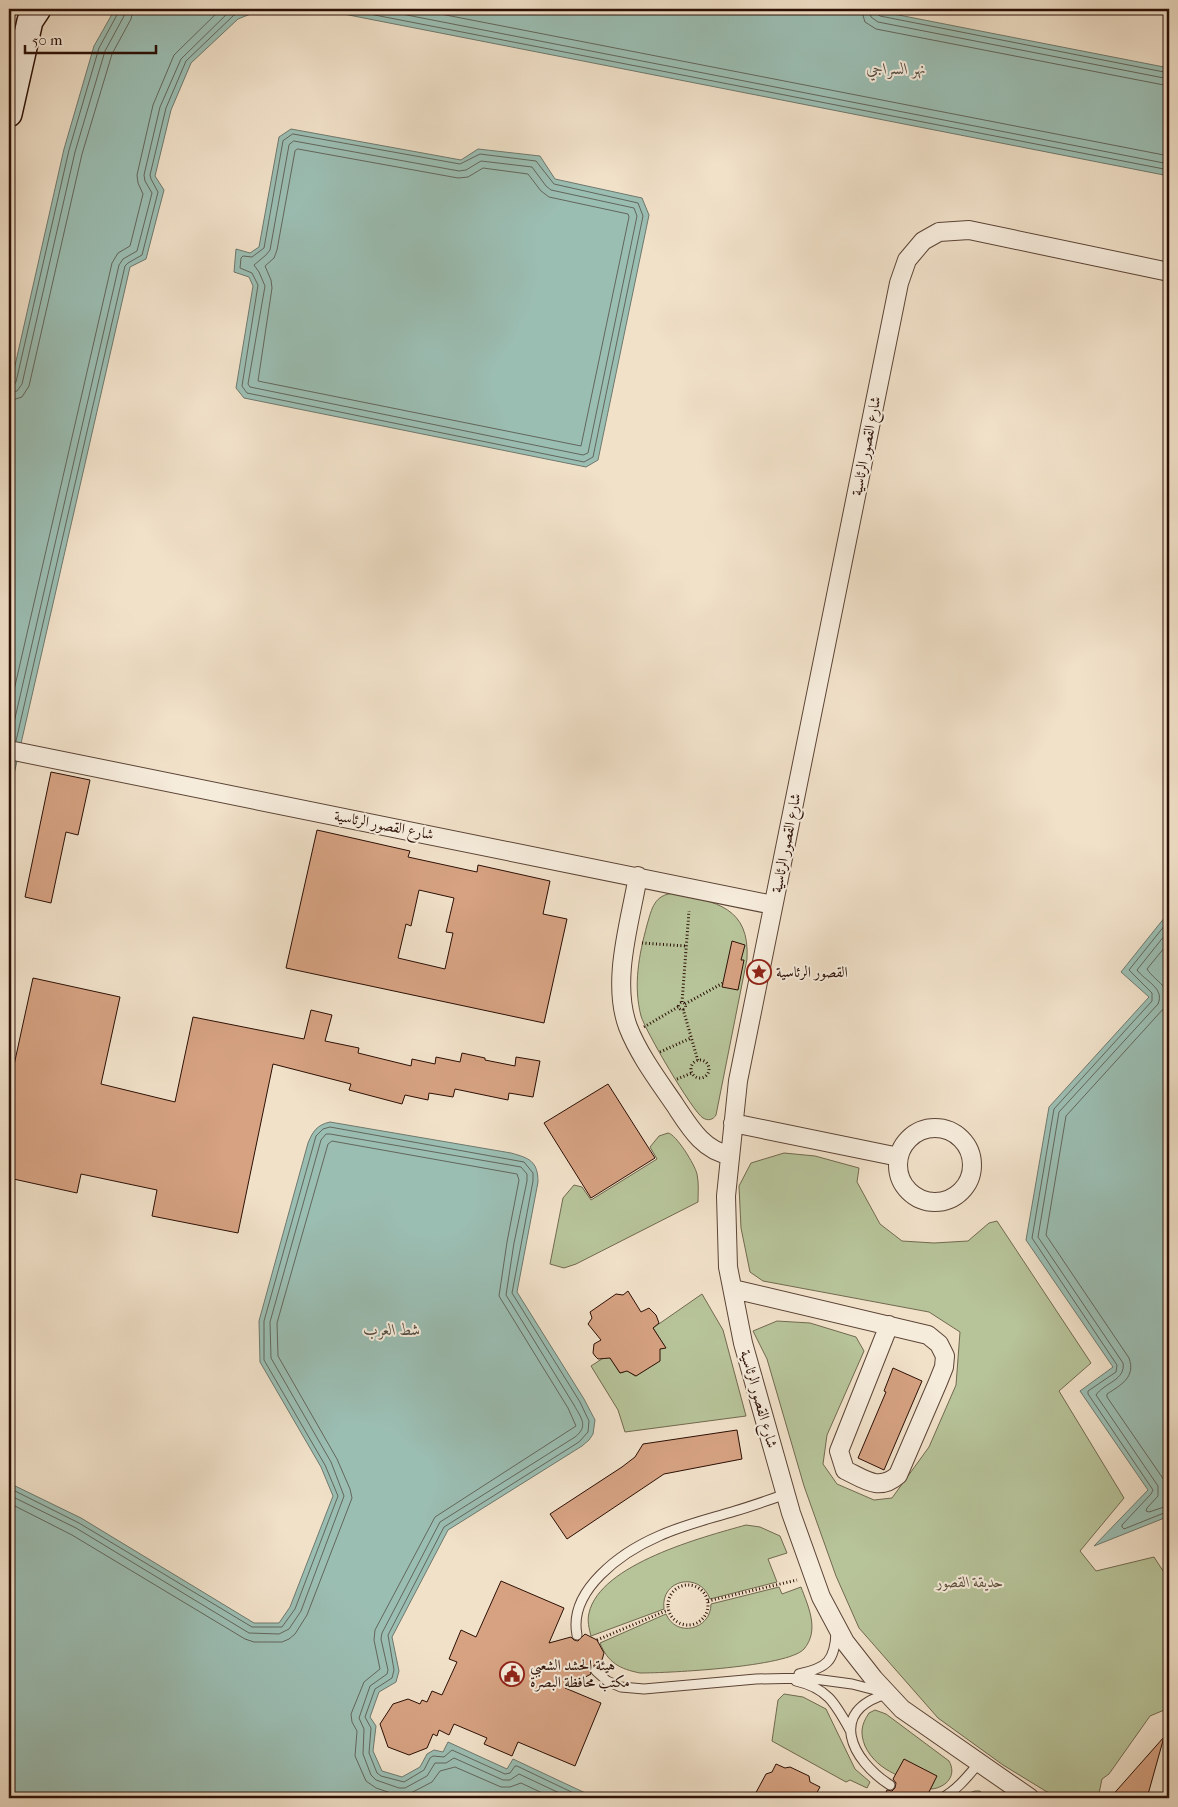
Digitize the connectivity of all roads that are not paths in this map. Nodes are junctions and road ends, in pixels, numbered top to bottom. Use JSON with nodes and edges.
{"nodes":[{"id":1,"x":38,"y":9,"type":"edge"},
{"id":2,"x":9,"y":114,"type":"edge"},
{"id":3,"x":1169,"y":272,"type":"edge"},
{"id":4,"x":9,"y":750,"type":"edge"},
{"id":5,"x":638,"y":876,"type":"junction"},
{"id":6,"x":774,"y":905,"type":"junction"},
{"id":7,"x":733,"y":1123,"type":"junction"},
{"id":8,"x":730,"y":1155,"type":"junction"},
{"id":9,"x":899,"y":1157,"type":"junction"},
{"id":10,"x":733,"y":1289,"type":"junction"},
{"id":11,"x":889,"y":1325,"type":"junction"},
{"id":12,"x":786,"y":1494,"type":"junction"},
{"id":13,"x":836,"y":1626,"type":"junction"},
{"id":14,"x":577,"y":1635,"type":"dead end"},
{"id":15,"x":596,"y":1671,"type":"dead end"},
{"id":16,"x":783,"y":1678,"type":"junction"},
{"id":17,"x":888,"y":1694,"type":"junction"},
{"id":18,"x":850,"y":1730,"type":"junction"},
{"id":19,"x":979,"y":1763,"type":"junction"},
{"id":20,"x":890,"y":1785,"type":"dead end"},
{"id":21,"x":1021,"y":1796,"type":"edge"},
{"id":22,"x":942,"y":1798,"type":"edge"}],
"edges":[{"from":1,"to":2,"type":"main road"},
{"from":3,"to":6,"type":"street","name":"شارع القصور الرئاسية"},
{"from":4,"to":5,"type":"street","name":"شارع القصور الرئاسية"},
{"from":5,"to":6,"type":"street","name":"شارع القصور الرئاسية"},
{"from":5,"to":8,"type":"street"},
{"from":6,"to":7,"type":"street","name":"شارع القصور الرئاسية"},
{"from":7,"to":8,"type":"street","name":"شارع القصور الرئاسية"},
{"from":7,"to":9,"type":"street"},
{"from":8,"to":10,"type":"street","name":"شارع القصور الرئاسية"},
{"from":9,"to":9,"type":"street"},
{"from":10,"to":11,"type":"street"},
{"from":10,"to":12,"type":"street","name":"شارع القصور الرئاسية"},
{"from":11,"to":11,"type":"street"},
{"from":12,"to":13,"type":"street","name":"شارع القصور الرئاسية"},
{"from":12,"to":14,"type":"lane"},
{"from":13,"to":16,"type":"lane"},
{"from":13,"to":17,"type":"street","name":"شارع القصور الرئاسية"},
{"from":15,"to":16,"type":"lane"},
{"from":16,"to":17,"type":"lane"},
{"from":16,"to":18,"type":"lane"},
{"from":17,"to":18,"type":"lane"},
{"from":17,"to":19,"type":"street","name":"شارع القصور الرئاسية"},
{"from":18,"to":20,"type":"lane"},
{"from":19,"to":21,"type":"street","name":"شارع القصور الرئاسية"},
{"from":19,"to":22,"type":"lane"}]}
